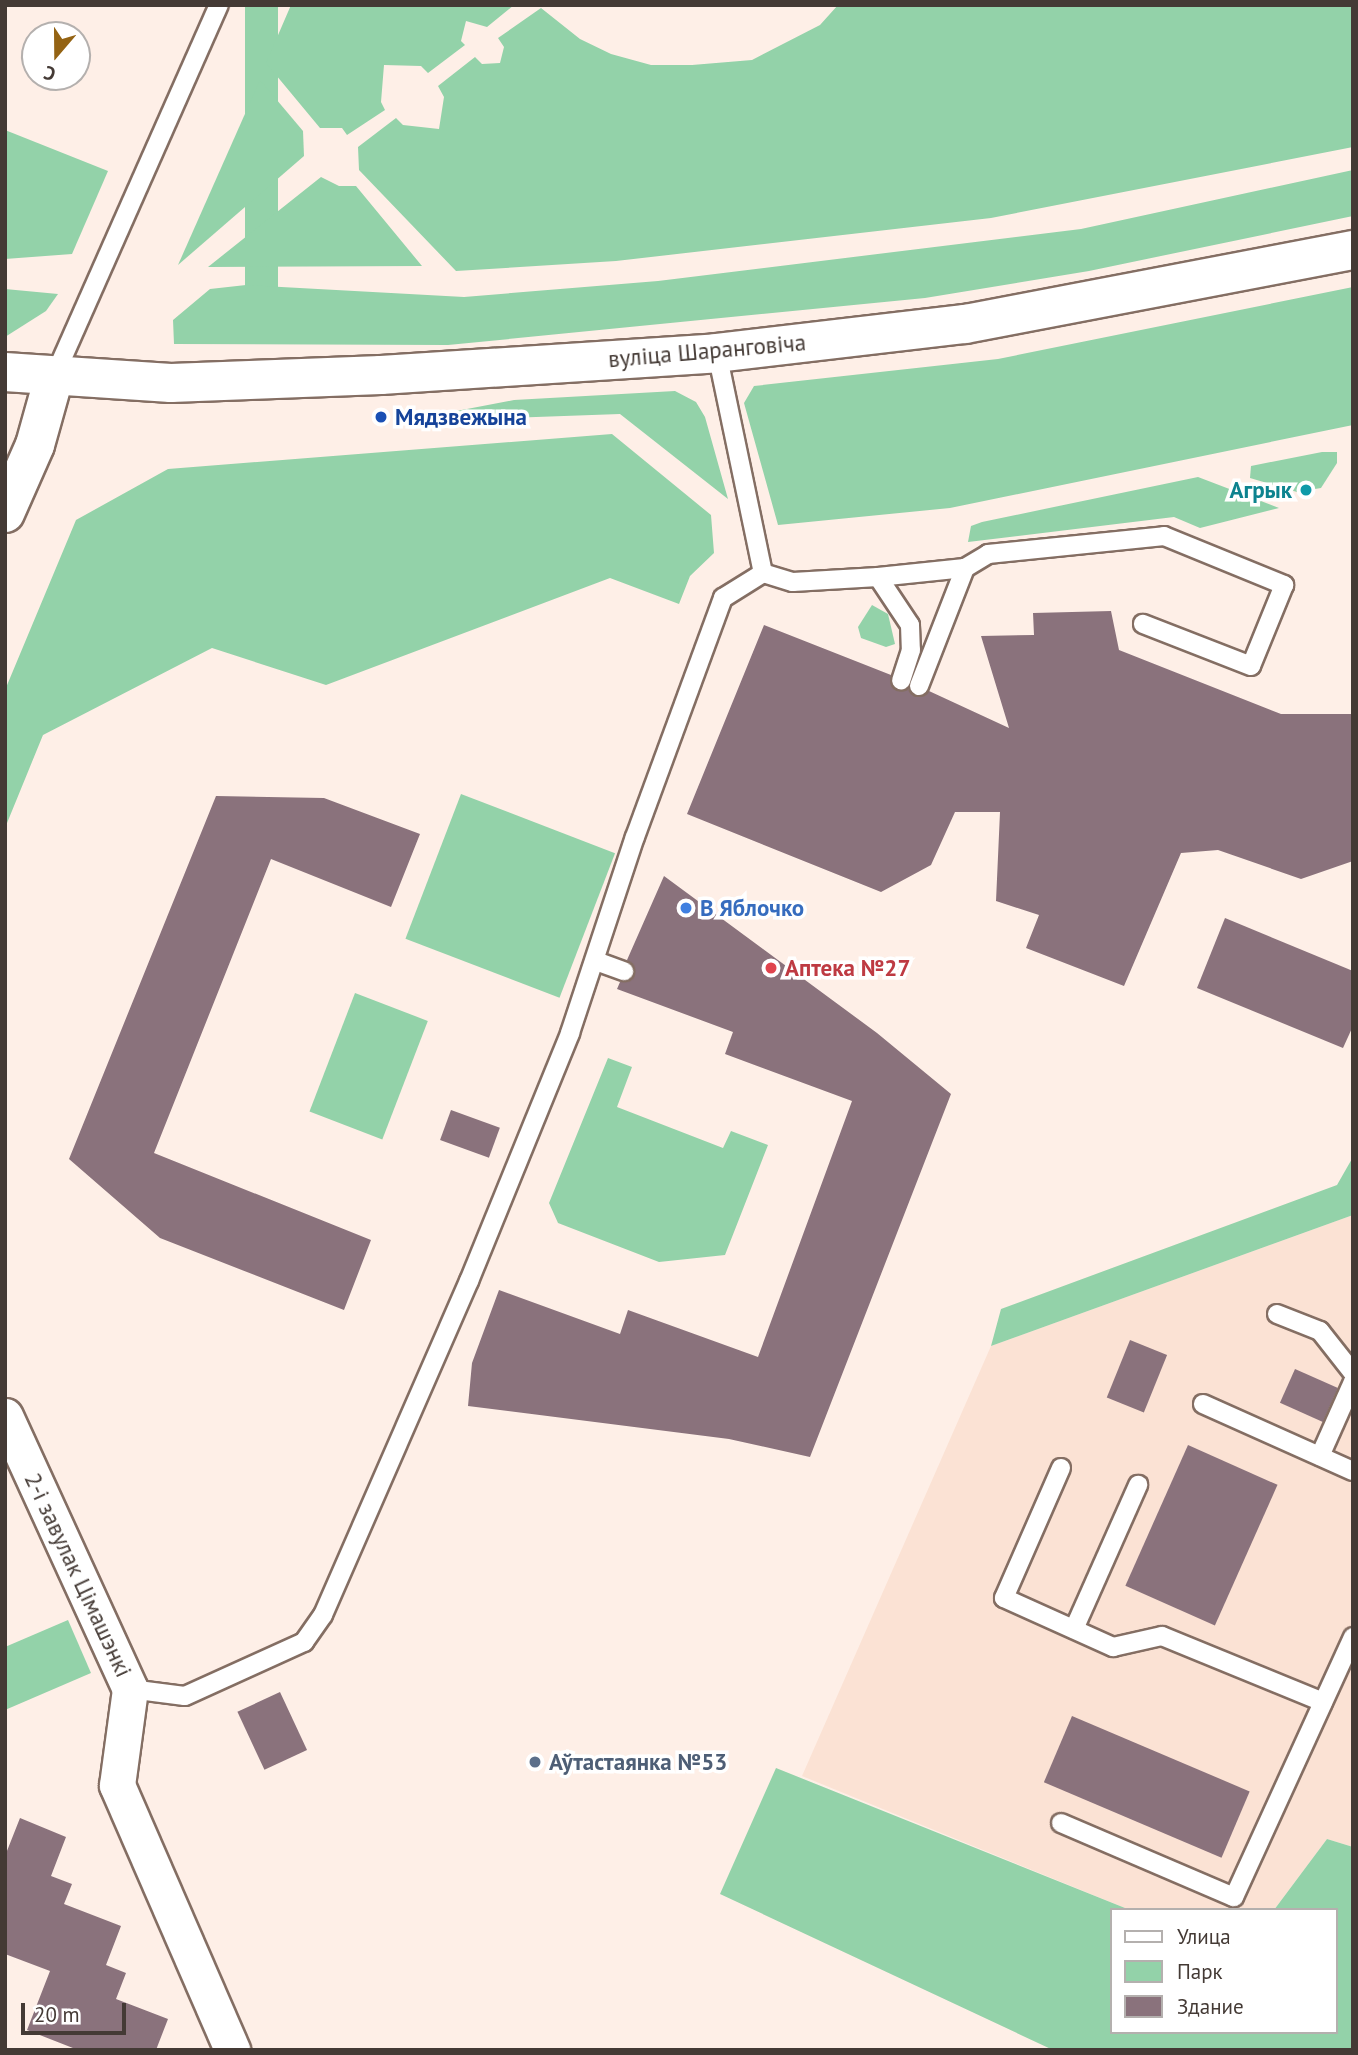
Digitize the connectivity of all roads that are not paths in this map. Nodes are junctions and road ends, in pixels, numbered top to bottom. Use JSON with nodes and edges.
{"nodes":[{"id":1,"x":219,"y":5,"type":"edge"},
{"id":2,"x":1353,"y":250,"type":"edge"},
{"id":3,"x":717,"y":353,"type":"junction"},
{"id":4,"x":5,"y":372,"type":"edge"},
{"id":5,"x":54,"y":377,"type":"junction"},
{"id":6,"x":5,"y":513,"type":"edge"},
{"id":7,"x":965,"y":568,"type":"junction"},
{"id":8,"x":764,"y":573,"type":"junction"},
{"id":9,"x":878,"y":577,"type":"junction"},
{"id":10,"x":1143,"y":624,"type":"dead end"},
{"id":11,"x":901,"y":680,"type":"dead end"},
{"id":12,"x":919,"y":686,"type":"dead end"},
{"id":13,"x":596,"y":961,"type":"junction"},
{"id":14,"x":624,"y":971,"type":"dead end"},
{"id":15,"x":1277,"y":1314,"type":"dead end"},
{"id":16,"x":1353,"y":1373,"type":"edge"},
{"id":17,"x":1353,"y":1382,"type":"edge"},
{"id":18,"x":1203,"y":1404,"type":"dead end"},
{"id":19,"x":5,"y":1416,"type":"edge"},
{"id":20,"x":1320,"y":1456,"type":"junction"},
{"id":21,"x":1060,"y":1468,"type":"dead end"},
{"id":22,"x":1353,"y":1471,"type":"edge"},
{"id":23,"x":1138,"y":1485,"type":"dead end"},
{"id":24,"x":1074,"y":1629,"type":"junction"},
{"id":25,"x":1353,"y":1637,"type":"edge"},
{"id":26,"x":130,"y":1689,"type":"junction"},
{"id":27,"x":1323,"y":1702,"type":"junction"},
{"id":28,"x":1061,"y":1823,"type":"dead end"},
{"id":29,"x":232,"y":2050,"type":"edge"}],
"edges":[{"from":1,"to":5,"type":"lane"},
{"from":2,"to":3,"type":"main road","name":"вуліца Шаранговіча"},
{"from":3,"to":5,"type":"main road","name":"вуліца Шаранговіча"},
{"from":3,"to":8,"type":"lane"},
{"from":4,"to":5,"type":"main road","name":"вуліца Шаранговіча"},
{"from":5,"to":6,"type":"main road"},
{"from":7,"to":9,"type":"lane"},
{"from":7,"to":10,"type":"lane"},
{"from":7,"to":12,"type":"lane"},
{"from":8,"to":9,"type":"lane"},
{"from":8,"to":13,"type":"lane"},
{"from":9,"to":11,"type":"lane"},
{"from":13,"to":14,"type":"lane"},
{"from":13,"to":26,"type":"lane"},
{"from":15,"to":16,"type":"lane"},
{"from":17,"to":20,"type":"lane"},
{"from":18,"to":20,"type":"lane"},
{"from":19,"to":26,"type":"street","name":"2-і завулак Цімашэнкі"},
{"from":20,"to":22,"type":"lane"},
{"from":21,"to":24,"type":"lane"},
{"from":23,"to":24,"type":"lane"},
{"from":24,"to":27,"type":"lane"},
{"from":25,"to":27,"type":"lane"},
{"from":26,"to":29,"type":"street","name":"2-і завулак Цімашэнкі"},
{"from":27,"to":28,"type":"lane"}]}
